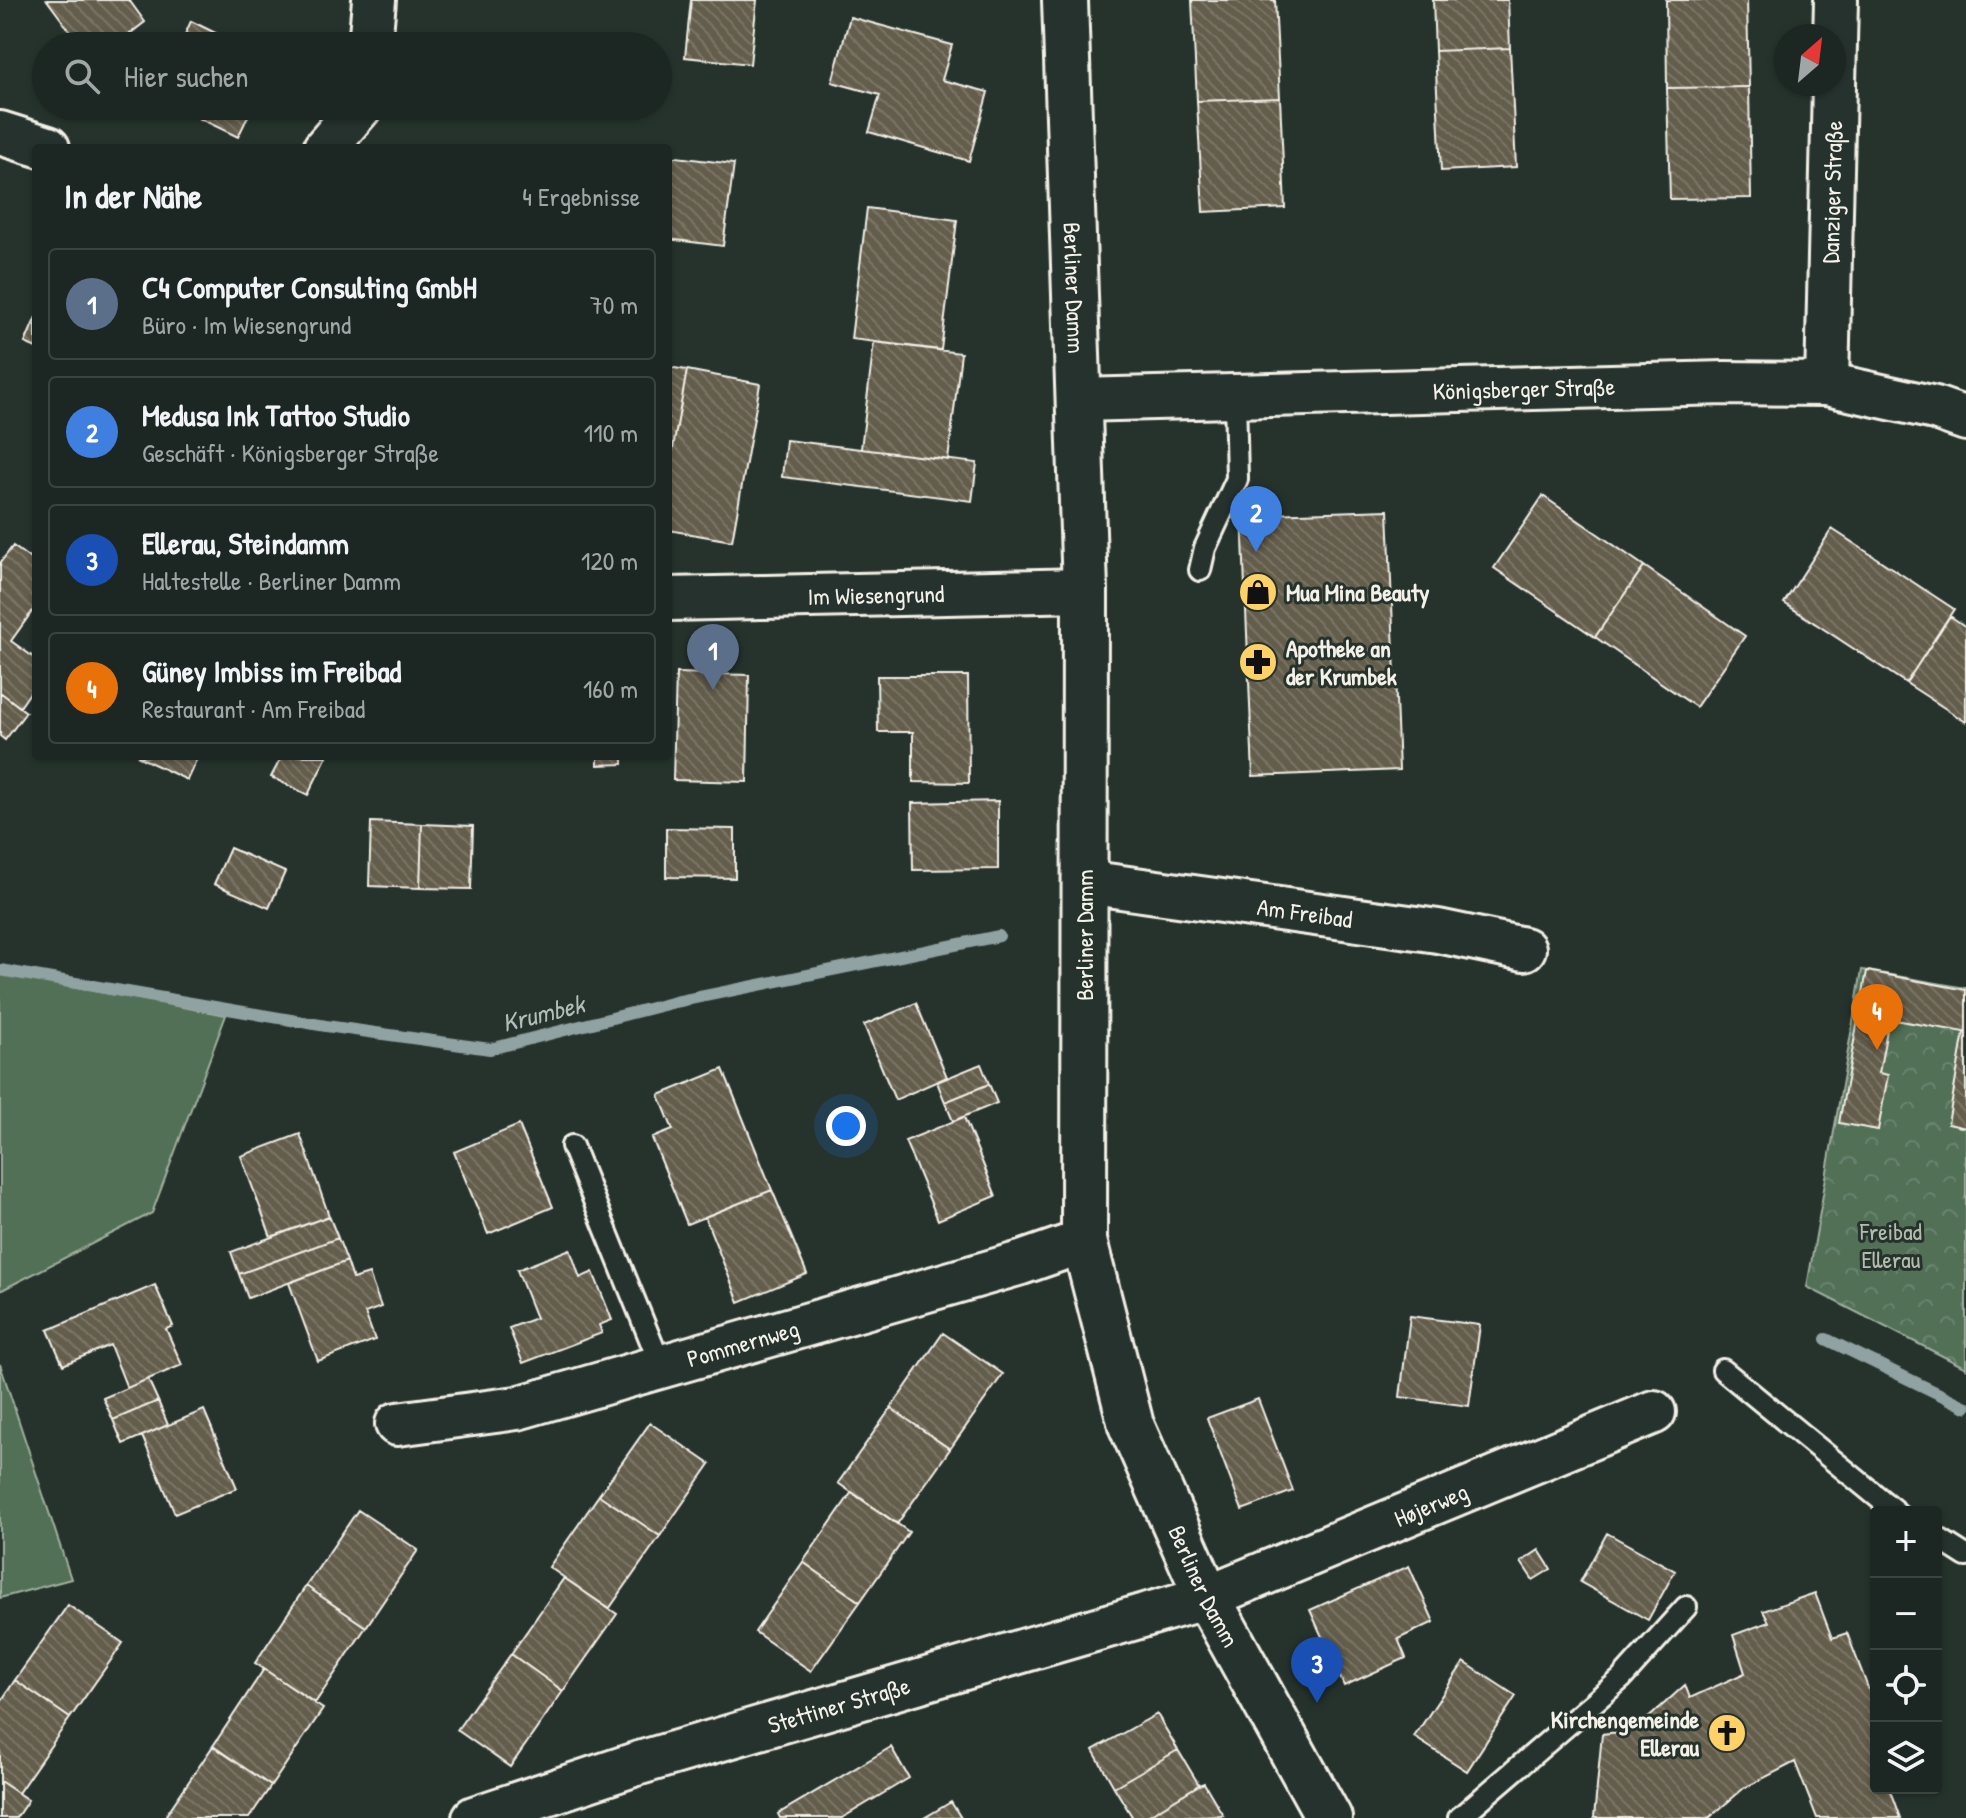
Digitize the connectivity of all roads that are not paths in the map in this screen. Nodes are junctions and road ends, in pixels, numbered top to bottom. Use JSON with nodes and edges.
{"nodes":[{"id":1,"x":374,"y":0,"type":"edge"},
{"id":2,"x":1065,"y":0,"type":"edge"},
{"id":3,"x":1836,"y":0,"type":"edge"},
{"id":4,"x":371,"y":32,"type":"edge"},
{"id":5,"x":349,"y":120,"type":"edge"},
{"id":6,"x":0,"y":133,"type":"edge"},
{"id":7,"x":35,"y":144,"type":"edge"},
{"id":8,"x":328,"y":144,"type":"edge"},
{"id":9,"x":1827,"y":384,"type":"junction"},
{"id":10,"x":1235,"y":397,"type":"junction"},
{"id":11,"x":1078,"y":400,"type":"junction"},
{"id":12,"x":1966,"y":419,"type":"edge"},
{"id":13,"x":1200,"y":570,"type":"dead end"},
{"id":14,"x":1085,"y":590,"type":"junction"},
{"id":15,"x":672,"y":599,"type":"edge"},
{"id":16,"x":1085,"y":894,"type":"junction"},
{"id":17,"x":1524,"y":949,"type":"dead end"},
{"id":18,"x":572,"y":1146,"type":"dead end"},
{"id":19,"x":1084,"y":1241,"type":"junction"},
{"id":20,"x":661,"y":1366,"type":"junction"},
{"id":21,"x":1723,"y":1370,"type":"dead end"},
{"id":22,"x":1654,"y":1412,"type":"dead end"},
{"id":23,"x":397,"y":1424,"type":"dead end"},
{"id":24,"x":1889,"y":1506,"type":"edge"},
{"id":25,"x":1942,"y":1541,"type":"edge"},
{"id":26,"x":1966,"y":1556,"type":"edge"},
{"id":27,"x":1207,"y":1597,"type":"junction"},
{"id":28,"x":1686,"y":1607,"type":"dead end"},
{"id":29,"x":474,"y":1818,"type":"edge"},
{"id":30,"x":1329,"y":1818,"type":"edge"},
{"id":31,"x":1459,"y":1818,"type":"edge"}],
"edges":[{"from":1,"to":4,"type":"street"},
{"from":2,"to":11,"type":"main road","name":"Berliner Damm"},
{"from":3,"to":9,"type":"street","name":"Danziger Straße"},
{"from":5,"to":8,"type":"street"},
{"from":6,"to":7,"type":"street"},
{"from":9,"to":10,"type":"street","name":"Königsberger Straße"},
{"from":9,"to":12,"type":"street","name":"Königsberger Straße"},
{"from":10,"to":11,"type":"street","name":"Königsberger Straße"},
{"from":10,"to":13,"type":"lane"},
{"from":11,"to":14,"type":"main road","name":"Berliner Damm"},
{"from":14,"to":15,"type":"street","name":"Im Wiesengrund"},
{"from":14,"to":16,"type":"main road","name":"Berliner Damm"},
{"from":16,"to":17,"type":"street","name":"Am Freibad"},
{"from":16,"to":19,"type":"main road","name":"Berliner Damm"},
{"from":18,"to":20,"type":"lane"},
{"from":19,"to":20,"type":"street","name":"Pommernweg"},
{"from":19,"to":27,"type":"main road","name":"Berliner Damm"},
{"from":20,"to":23,"type":"street","name":"Pommernweg"},
{"from":21,"to":24,"type":"lane"},
{"from":22,"to":27,"type":"street","name":"Højerweg"},
{"from":25,"to":26,"type":"lane"},
{"from":27,"to":29,"type":"street","name":"Stettiner Straße"},
{"from":27,"to":30,"type":"main road","name":"Berliner Damm"},
{"from":28,"to":31,"type":"lane"}]}
